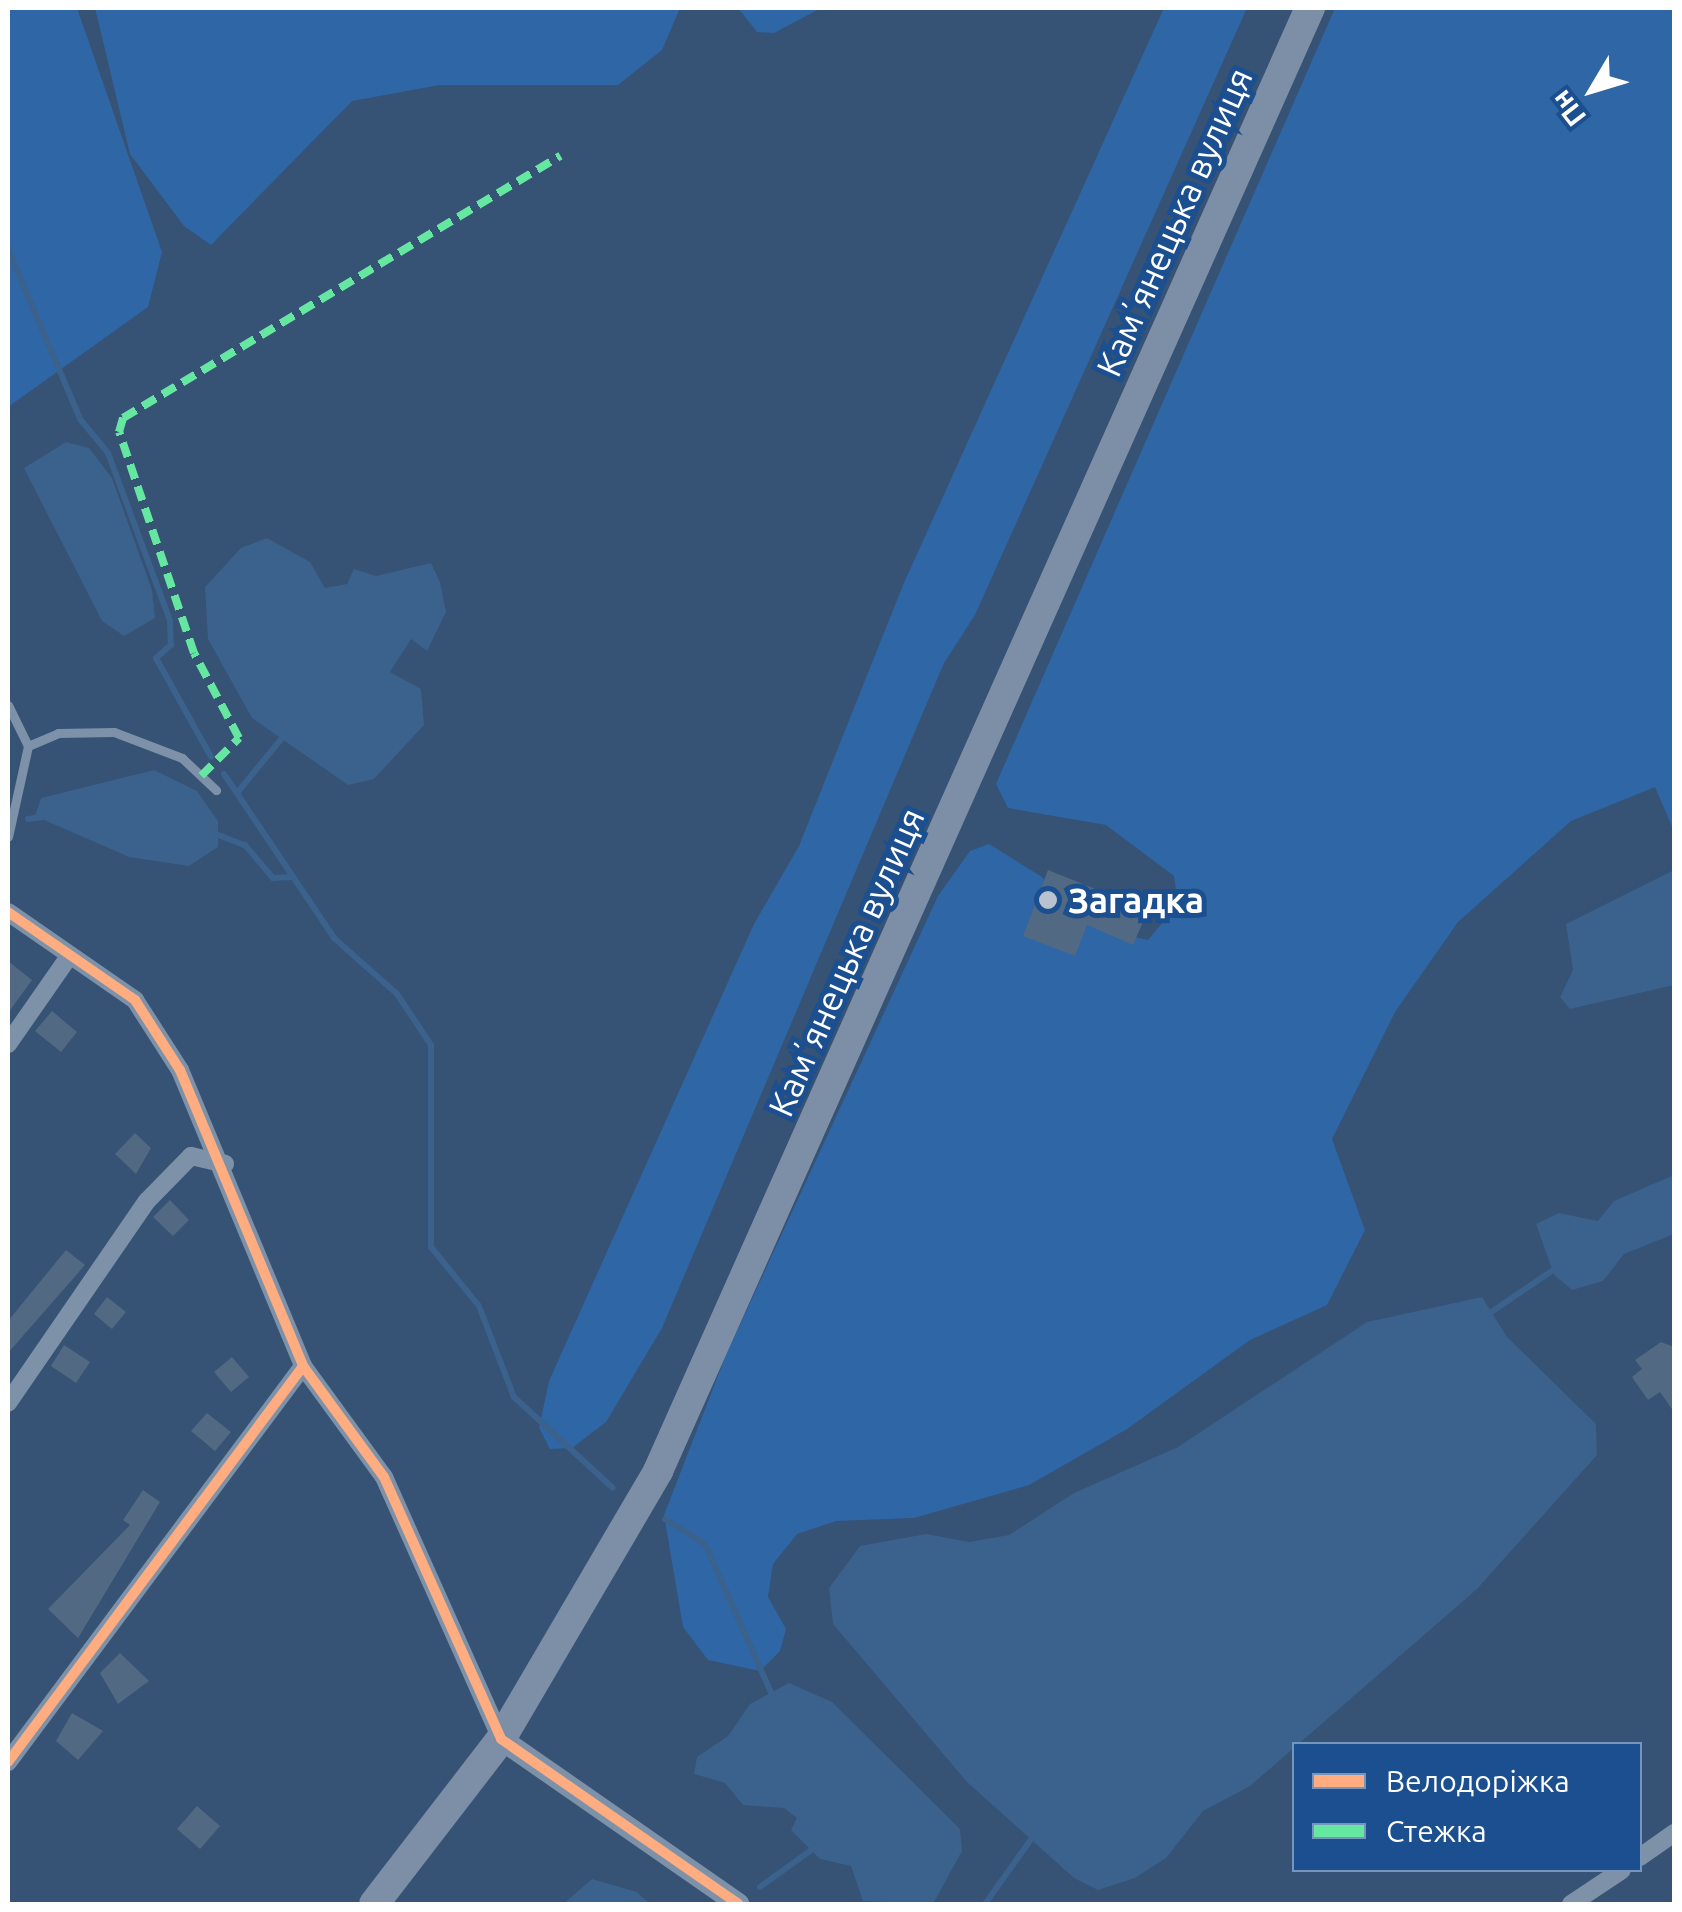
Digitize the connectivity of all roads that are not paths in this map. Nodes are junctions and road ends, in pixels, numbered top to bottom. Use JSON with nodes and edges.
{"nodes":[{"id":1,"x":1310,"y":8,"type":"edge"},
{"id":2,"x":8,"y":705,"type":"edge"},
{"id":3,"x":28,"y":746,"type":"junction"},
{"id":4,"x":216,"y":790,"type":"dead end"},
{"id":5,"x":8,"y":837,"type":"edge"},
{"id":6,"x":8,"y":912,"type":"edge"},
{"id":7,"x":70,"y":955,"type":"junction"},
{"id":8,"x":8,"y":1044,"type":"edge"},
{"id":9,"x":224,"y":1164,"type":"junction"},
{"id":10,"x":303,"y":1366,"type":"junction"},
{"id":11,"x":8,"y":1403,"type":"edge"},
{"id":12,"x":501,"y":1739,"type":"junction"},
{"id":13,"x":8,"y":1762,"type":"edge"},
{"id":14,"x":1674,"y":1833,"type":"edge"},
{"id":15,"x":1642,"y":1856,"type":"edge"},
{"id":16,"x":1619,"y":1872,"type":"edge"},
{"id":17,"x":374,"y":1904,"type":"edge"},
{"id":18,"x":738,"y":1904,"type":"edge"},
{"id":19,"x":1571,"y":1904,"type":"edge"}],
"edges":[{"from":1,"to":12,"type":"main road","name":"Камʼянецька вулиця"},
{"from":2,"to":3,"type":"lane"},
{"from":3,"to":4,"type":"lane"},
{"from":3,"to":5,"type":"lane"},
{"from":6,"to":7,"type":"street"},
{"from":7,"to":8,"type":"street"},
{"from":7,"to":9,"type":"street"},
{"from":9,"to":10,"type":"street"},
{"from":9,"to":11,"type":"street"},
{"from":10,"to":12,"type":"street"},
{"from":10,"to":13,"type":"street"},
{"from":12,"to":17,"type":"main road","name":"Камʼянецька вулиця"},
{"from":12,"to":18,"type":"street"},
{"from":14,"to":15,"type":"street"},
{"from":16,"to":19,"type":"street"}]}
